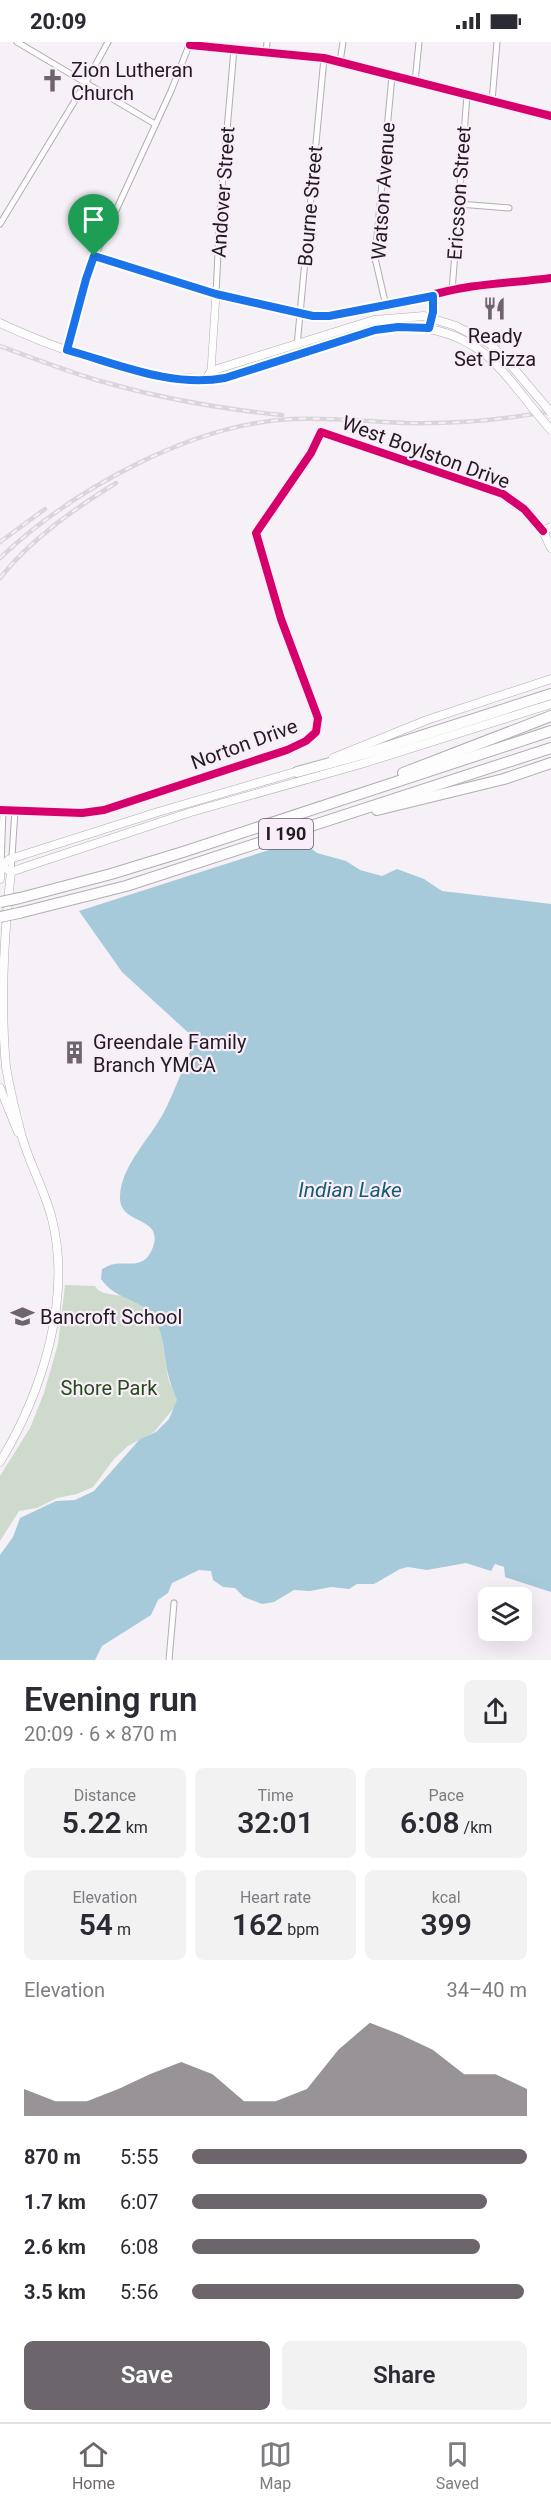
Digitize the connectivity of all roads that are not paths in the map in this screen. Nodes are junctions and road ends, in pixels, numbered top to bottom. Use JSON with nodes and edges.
{"nodes":[{"id":1,"x":17,"y":42,"type":"edge"},
{"id":2,"x":108,"y":42,"type":"edge"},
{"id":3,"x":267,"y":42,"type":"edge"},
{"id":4,"x":343,"y":42,"type":"edge"},
{"id":5,"x":419,"y":42,"type":"edge"},
{"id":6,"x":496,"y":42,"type":"edge"},
{"id":7,"x":190,"y":43,"type":"edge"},
{"id":8,"x":234,"y":50,"type":"junction"},
{"id":9,"x":266,"y":52,"type":"junction"},
{"id":10,"x":324,"y":58,"type":"junction"},
{"id":11,"x":340,"y":62,"type":"junction"},
{"id":12,"x":392,"y":76,"type":"junction"},
{"id":13,"x":415,"y":82,"type":"junction"},
{"id":14,"x":85,"y":84,"type":"junction"},
{"id":15,"x":467,"y":95,"type":"junction"},
{"id":16,"x":492,"y":101,"type":"junction"},
{"id":17,"x":551,"y":116,"type":"edge"},
{"id":18,"x":155,"y":124,"type":"junction"},
{"id":19,"x":459,"y":204,"type":"junction"},
{"id":20,"x":509,"y":208,"type":"dead end"},
{"id":21,"x":0,"y":224,"type":"edge"},
{"id":22,"x":94,"y":256,"type":"junction"},
{"id":23,"x":551,"y":278,"type":"edge"},
{"id":24,"x":452,"y":291,"type":"junction"},
{"id":25,"x":216,"y":294,"type":"junction"},
{"id":26,"x":433,"y":296,"type":"junction"},
{"id":27,"x":386,"y":306,"type":"junction"},
{"id":28,"x":300,"y":314,"type":"junction"},
{"id":29,"x":431,"y":318,"type":"junction"},
{"id":30,"x":1,"y":326,"type":"edge"},
{"id":31,"x":429,"y":328,"type":"junction"},
{"id":32,"x":296,"y":344,"type":"junction"},
{"id":33,"x":67,"y":350,"type":"junction"},
{"id":34,"x":299,"y":354,"type":"junction"},
{"id":35,"x":209,"y":375,"type":"junction"},
{"id":36,"x":549,"y":411,"type":"edge"},
{"id":37,"x":551,"y":430,"type":"edge"},
{"id":38,"x":321,"y":432,"type":"joint"},
{"id":39,"x":551,"y":527,"type":"edge"},
{"id":40,"x":543,"y":531,"type":"junction"},
{"id":41,"x":551,"y":548,"type":"edge"},
{"id":42,"x":551,"y":678,"type":"edge"},
{"id":43,"x":551,"y":694,"type":"edge"},
{"id":44,"x":551,"y":704,"type":"edge"},
{"id":45,"x":551,"y":716,"type":"edge"},
{"id":46,"x":551,"y":731,"type":"edge"},
{"id":47,"x":551,"y":748,"type":"edge"},
{"id":48,"x":551,"y":763,"type":"edge"},
{"id":49,"x":297,"y":772,"type":"junction"},
{"id":50,"x":327,"y":804,"type":"junction"},
{"id":51,"x":2,"y":810,"type":"edge"},
{"id":52,"x":15,"y":810,"type":"junction"},
{"id":53,"x":336,"y":818,"type":"junction"},
{"id":54,"x":6,"y":866,"type":"edge"},
{"id":55,"x":0,"y":879,"type":"edge"},
{"id":56,"x":0,"y":902,"type":"edge"},
{"id":57,"x":0,"y":917,"type":"edge"},
{"id":58,"x":1,"y":980,"type":"edge"},
{"id":59,"x":0,"y":1088,"type":"edge"},
{"id":60,"x":22,"y":1138,"type":"junction"},
{"id":61,"x":0,"y":1462,"type":"edge"},
{"id":62,"x":174,"y":1603,"type":"dead end"},
{"id":63,"x":169,"y":1660,"type":"edge"}],
"edges":[{"from":1,"to":14,"type":"street"},
{"from":2,"to":14,"type":"street"},
{"from":3,"to":9,"type":"street"},
{"from":4,"to":11,"type":"street"},
{"from":5,"to":13,"type":"street"},
{"from":6,"to":16,"type":"street"},
{"from":7,"to":8,"type":"street"},
{"from":7,"to":18,"type":"street"},
{"from":8,"to":9,"type":"street"},
{"from":8,"to":25,"type":"street","name":"Andover Street"},
{"from":9,"to":10,"type":"street"},
{"from":10,"to":11,"type":"street"},
{"from":10,"to":28,"type":"street","name":"Bourne Street"},
{"from":11,"to":12,"type":"street"},
{"from":12,"to":13,"type":"street"},
{"from":12,"to":27,"type":"street","name":"Watson Avenue"},
{"from":13,"to":15,"type":"street"},
{"from":14,"to":18,"type":"street"},
{"from":14,"to":21,"type":"street"},
{"from":15,"to":16,"type":"street"},
{"from":15,"to":19,"type":"street","name":"Ericsson Street"},
{"from":16,"to":17,"type":"street"},
{"from":18,"to":22,"type":"street"},
{"from":19,"to":20,"type":"street"},
{"from":19,"to":24,"type":"street","name":"Ericsson Street"},
{"from":22,"to":25,"type":"street"},
{"from":22,"to":33,"type":"street"},
{"from":23,"to":24,"type":"street"},
{"from":24,"to":26,"type":"street"},
{"from":25,"to":28,"type":"street"},
{"from":25,"to":35,"type":"street","name":"Andover Street"},
{"from":26,"to":27,"type":"street"},
{"from":26,"to":29,"type":"street"},
{"from":27,"to":28,"type":"street"},
{"from":28,"to":32,"type":"street","name":"Bourne Street"},
{"from":29,"to":31,"type":"street"},
{"from":29,"to":32,"type":"main road"},
{"from":29,"to":36,"type":"main road"},
{"from":30,"to":33,"type":"main road"},
{"from":31,"to":34,"type":"main road"},
{"from":31,"to":37,"type":"main road","bridge":true},
{"from":32,"to":34,"type":"street","name":"Bourne Street"},
{"from":32,"to":35,"type":"main road"},
{"from":33,"to":35,"type":"main road"},
{"from":34,"to":35,"type":"main road"},
{"from":38,"to":40,"type":"street","name":"West Boylston Drive"},
{"from":38,"to":52,"type":"street","name":"Norton Drive"},
{"from":39,"to":40,"type":"main road"},
{"from":40,"to":41,"type":"main road","name":"West Boylston Drive"},
{"from":42,"to":49,"type":"main road","name":"Norton Drive"},
{"from":43,"to":49,"type":"highway"},
{"from":44,"to":54,"type":"main road"},
{"from":45,"to":50,"type":"highway"},
{"from":46,"to":50,"type":"highway","number":"I 190"},
{"from":47,"to":53,"type":"highway","number":"I 190"},
{"from":48,"to":53,"type":"highway"},
{"from":49,"to":54,"type":"main road","name":"Norton Drive"},
{"from":50,"to":56,"type":"highway","number":"I 190","bridge":true},
{"from":51,"to":52,"type":"street","name":"Norton Drive"},
{"from":51,"to":54,"type":"street"},
{"from":52,"to":54,"type":"street"},
{"from":53,"to":57,"type":"highway","number":"I 190","bridge":true},
{"from":54,"to":55,"type":"main road"},
{"from":54,"to":58,"type":"main road"},
{"from":58,"to":60,"type":"main road"},
{"from":59,"to":60,"type":"main road"},
{"from":60,"to":61,"type":"main road"},
{"from":62,"to":63,"type":"street"}]}
